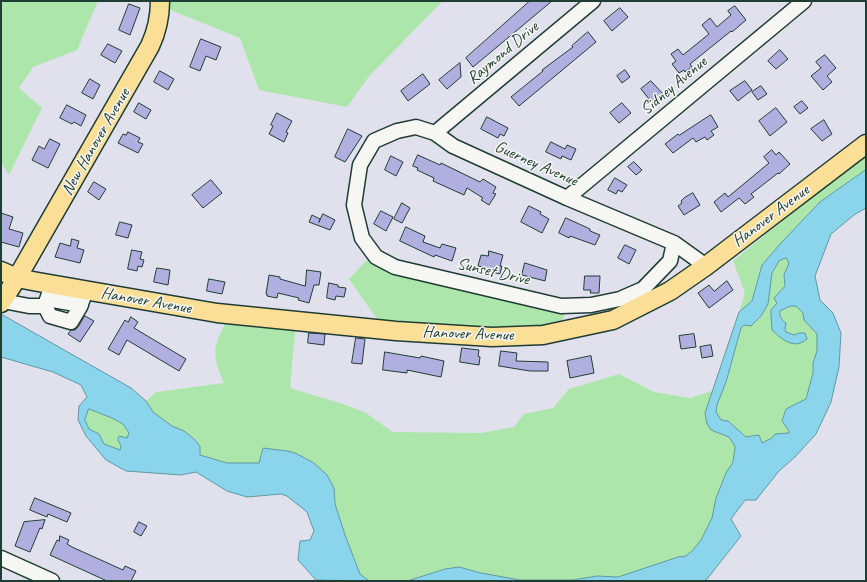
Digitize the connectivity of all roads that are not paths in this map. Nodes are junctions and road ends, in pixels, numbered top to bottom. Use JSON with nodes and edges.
{"nodes":[{"id":1,"x":160,"y":1,"type":"edge"},
{"id":2,"x":593,"y":1,"type":"edge"},
{"id":3,"x":804,"y":1,"type":"edge"},
{"id":4,"x":435,"y":133,"type":"junction"},
{"id":5,"x":866,"y":144,"type":"edge"},
{"id":6,"x":360,"y":165,"type":"joint"},
{"id":7,"x":567,"y":198,"type":"junction"},
{"id":8,"x":674,"y":243,"type":"junction"},
{"id":9,"x":706,"y":266,"type":"junction"},
{"id":10,"x":9,"y":274,"type":"edge"},
{"id":11,"x":48,"y":296,"type":"junction"},
{"id":12,"x":83,"y":298,"type":"junction"},
{"id":13,"x":2,"y":302,"type":"edge"},
{"id":14,"x":1,"y":558,"type":"edge"},
{"id":15,"x":32,"y":577,"type":"edge"},
{"id":16,"x":52,"y":581,"type":"edge"}],
"edges":[{"from":1,"to":10,"type":"main road","name":"New Hanover Avenue"},
{"from":2,"to":4,"type":"street","name":"Raymond Drive"},
{"from":3,"to":7,"type":"street","name":"Sidney Avenue"},
{"from":4,"to":6,"type":"street","name":"Guerney Avenue"},
{"from":4,"to":7,"type":"street","name":"Guerney Avenue"},
{"from":5,"to":9,"type":"main road","name":"Hanover Avenue"},
{"from":6,"to":8,"type":"street","name":"Sunset Drive"},
{"from":7,"to":8,"type":"street","name":"Guerney Avenue"},
{"from":8,"to":9,"type":"street","name":"Guerney Avenue"},
{"from":9,"to":12,"type":"main road","name":"Hanover Avenue"},
{"from":10,"to":11,"type":"main road","name":"Hanover Avenue"},
{"from":10,"to":13,"type":"main road","name":"New Hanover Avenue"},
{"from":11,"to":12,"type":"main road","name":"Hanover Avenue"},
{"from":11,"to":12,"type":"street"},
{"from":11,"to":13,"type":"street"},
{"from":14,"to":15,"type":"street"},
{"from":15,"to":16,"type":"street"}]}
